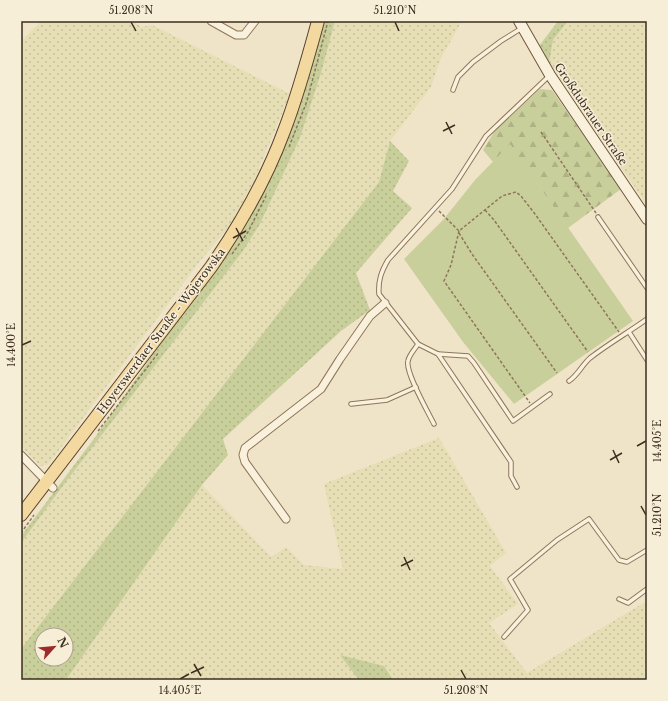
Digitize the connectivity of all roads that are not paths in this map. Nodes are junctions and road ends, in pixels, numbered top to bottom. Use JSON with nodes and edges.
{"nodes":[{"id":1,"x":211,"y":21,"type":"edge"},
{"id":2,"x":255,"y":21,"type":"edge"},
{"id":3,"x":318,"y":21,"type":"edge"},
{"id":4,"x":520,"y":25,"type":"edge"},
{"id":5,"x":550,"y":75,"type":"junction"},
{"id":6,"x":453,"y":90,"type":"dead end"},
{"id":7,"x":645,"y":213,"type":"edge"},
{"id":8,"x":598,"y":217,"type":"road end"},
{"id":9,"x":647,"y":288,"type":"edge"},
{"id":10,"x":385,"y":303,"type":"junction"},
{"id":11,"x":647,"y":319,"type":"edge"},
{"id":12,"x":629,"y":332,"type":"junction"},
{"id":13,"x":418,"y":344,"type":"junction"},
{"id":14,"x":438,"y":354,"type":"junction"},
{"id":15,"x":647,"y":360,"type":"edge"},
{"id":16,"x":570,"y":381,"type":"dead end"},
{"id":17,"x":416,"y":387,"type":"junction"},
{"id":18,"x":550,"y":394,"type":"dead end"},
{"id":19,"x":351,"y":404,"type":"dead end"},
{"id":20,"x":434,"y":424,"type":"dead end"},
{"id":21,"x":21,"y":455,"type":"edge"},
{"id":22,"x":50,"y":485,"type":"junction"},
{"id":23,"x":517,"y":487,"type":"dead end"},
{"id":24,"x":21,"y":515,"type":"edge"},
{"id":25,"x":286,"y":519,"type":"dead end"},
{"id":26,"x":647,"y":550,"type":"edge"},
{"id":27,"x":647,"y":589,"type":"edge"},
{"id":28,"x":619,"y":599,"type":"dead end"},
{"id":29,"x":504,"y":637,"type":"dead end"}],
"edges":[{"from":1,"to":2,"type":"street"},
{"from":3,"to":22,"type":"main road","name":"Hoyerswerdaer Straße - Wojerowska"},
{"from":4,"to":5,"type":"main road","name":"Großdubrauer Straße"},
{"from":4,"to":6,"type":"lane"},
{"from":5,"to":7,"type":"main road","name":"Großdubrauer Straße"},
{"from":5,"to":10,"type":"lane"},
{"from":8,"to":9,"type":"lane"},
{"from":10,"to":13,"type":"lane"},
{"from":10,"to":25,"type":"street"},
{"from":11,"to":12,"type":"lane"},
{"from":12,"to":15,"type":"lane"},
{"from":12,"to":16,"type":"lane"},
{"from":13,"to":14,"type":"lane"},
{"from":13,"to":17,"type":"lane"},
{"from":14,"to":18,"type":"lane"},
{"from":14,"to":23,"type":"lane"},
{"from":17,"to":19,"type":"lane"},
{"from":17,"to":20,"type":"lane"},
{"from":21,"to":22,"type":"street"},
{"from":22,"to":24,"type":"main road","name":"Hoyerswerdaer Straße - Wojerowska"},
{"from":26,"to":29,"type":"lane"},
{"from":27,"to":28,"type":"lane"}]}
